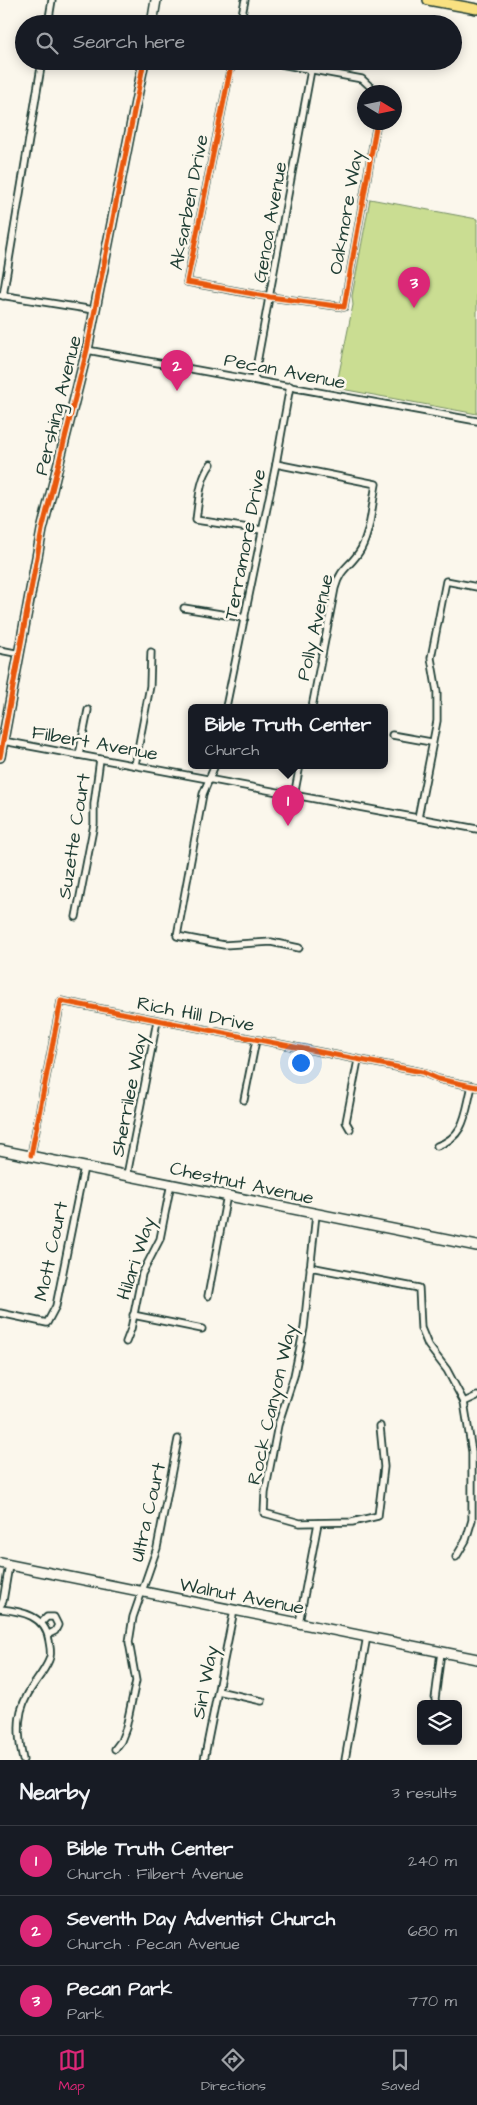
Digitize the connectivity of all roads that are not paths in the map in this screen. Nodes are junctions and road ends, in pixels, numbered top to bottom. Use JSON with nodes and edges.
{"nodes":[{"id":1,"x":52,"y":0,"type":"edge"},
{"id":2,"x":156,"y":0,"type":"edge"},
{"id":3,"x":245,"y":0,"type":"edge"},
{"id":4,"x":428,"y":0,"type":"edge"},
{"id":5,"x":474,"y":5,"type":"edge"},
{"id":6,"x":50,"y":15,"type":"edge"},
{"id":7,"x":154,"y":15,"type":"edge"},
{"id":8,"x":242,"y":15,"type":"edge"},
{"id":9,"x":40,"y":70,"type":"edge"},
{"id":10,"x":142,"y":70,"type":"edge"},
{"id":11,"x":230,"y":70,"type":"edge"},
{"id":12,"x":311,"y":70,"type":"joint"},
{"id":13,"x":368,"y":85,"type":"edge"},
{"id":14,"x":376,"y":130,"type":"edge"},
{"id":15,"x":2,"y":296,"type":"edge"},
{"id":16,"x":270,"y":298,"type":"junction"},
{"id":17,"x":344,"y":307,"type":"joint"},
{"id":18,"x":94,"y":310,"type":"junction"},
{"id":19,"x":88,"y":350,"type":"junction"},
{"id":20,"x":254,"y":379,"type":"junction"},
{"id":21,"x":290,"y":386,"type":"junction"},
{"id":22,"x":477,"y":421,"type":"edge"},
{"id":23,"x":211,"y":464,"type":"dead end"},
{"id":24,"x":276,"y":464,"type":"junction"},
{"id":25,"x":262,"y":530,"type":"junction"},
{"id":26,"x":477,"y":587,"type":"edge"},
{"id":27,"x":184,"y":608,"type":"dead end"},
{"id":28,"x":244,"y":618,"type":"junction"},
{"id":29,"x":0,"y":650,"type":"edge"},
{"id":30,"x":151,"y":652,"type":"dead end"},
{"id":31,"x":20,"y":654,"type":"junction"},
{"id":32,"x":227,"y":704,"type":"edge"},
{"id":33,"x":313,"y":704,"type":"edge"},
{"id":34,"x":88,"y":710,"type":"dead end"},
{"id":35,"x":392,"y":734,"type":"dead end"},
{"id":36,"x":3,"y":741,"type":"junction"},
{"id":37,"x":431,"y":742,"type":"junction"},
{"id":38,"x":79,"y":755,"type":"junction"},
{"id":39,"x":0,"y":757,"type":"edge"},
{"id":40,"x":100,"y":759,"type":"junction"},
{"id":41,"x":136,"y":765,"type":"junction"},
{"id":42,"x":213,"y":769,"type":"edge"},
{"id":43,"x":299,"y":769,"type":"edge"},
{"id":44,"x":208,"y":778,"type":"junction"},
{"id":45,"x":294,"y":796,"type":"junction"},
{"id":46,"x":418,"y":818,"type":"junction"},
{"id":47,"x":477,"y":830,"type":"edge"},
{"id":48,"x":76,"y":917,"type":"dead end"},
{"id":49,"x":299,"y":948,"type":"dead end"},
{"id":50,"x":157,"y":1021,"type":"junction"},
{"id":51,"x":256,"y":1040,"type":"junction"},
{"id":52,"x":358,"y":1060,"type":"junction"},
{"id":53,"x":474,"y":1087,"type":"edge"},
{"id":54,"x":244,"y":1100,"type":"dead end"},
{"id":55,"x":350,"y":1129,"type":"dead end"},
{"id":56,"x":437,"y":1146,"type":"dead end"},
{"id":57,"x":0,"y":1150,"type":"edge"},
{"id":58,"x":31,"y":1155,"type":"junction"},
{"id":59,"x":84,"y":1167,"type":"junction"},
{"id":60,"x":127,"y":1175,"type":"junction"},
{"id":61,"x":172,"y":1183,"type":"junction"},
{"id":62,"x":227,"y":1195,"type":"junction"},
{"id":63,"x":316,"y":1214,"type":"junction"},
{"id":64,"x":477,"y":1246,"type":"edge"},
{"id":65,"x":310,"y":1267,"type":"junction"},
{"id":66,"x":208,"y":1296,"type":"dead end"},
{"id":67,"x":0,"y":1313,"type":"edge"},
{"id":68,"x":134,"y":1315,"type":"junction"},
{"id":69,"x":202,"y":1329,"type":"dead end"},
{"id":70,"x":126,"y":1342,"type":"dead end"},
{"id":71,"x":477,"y":1396,"type":"edge"},
{"id":72,"x":464,"y":1402,"type":"junction"},
{"id":73,"x":380,"y":1426,"type":"dead end"},
{"id":74,"x":178,"y":1439,"type":"dead end"},
{"id":75,"x":318,"y":1523,"type":"junction"},
{"id":76,"x":456,"y":1557,"type":"dead end"},
{"id":77,"x":5,"y":1564,"type":"edge"},
{"id":78,"x":142,"y":1591,"type":"junction"},
{"id":79,"x":0,"y":1608,"type":"edge"},
{"id":80,"x":234,"y":1610,"type":"junction"},
{"id":81,"x":41,"y":1623,"type":"junction"},
{"id":82,"x":299,"y":1623,"type":"junction"},
{"id":83,"x":49,"y":1634,"type":"junction"},
{"id":84,"x":367,"y":1636,"type":"junction"},
{"id":85,"x":441,"y":1652,"type":"junction"},
{"id":86,"x":477,"y":1659,"type":"edge"},
{"id":87,"x":218,"y":1691,"type":"junction"},
{"id":88,"x":435,"y":1700,"type":"edge"},
{"id":89,"x":262,"y":1701,"type":"dead end"},
{"id":90,"x":115,"y":1749,"type":"dead end"},
{"id":91,"x":23,"y":1760,"type":"edge"},
{"id":92,"x":204,"y":1760,"type":"edge"},
{"id":93,"x":345,"y":1760,"type":"edge"}],
"edges":[{"from":1,"to":6,"type":"street"},
{"from":2,"to":7,"type":"street"},
{"from":3,"to":8,"type":"street"},
{"from":4,"to":5,"type":"main road"},
{"from":9,"to":15,"type":"street"},
{"from":10,"to":18,"type":"street","name":"Pershing Avenue"},
{"from":11,"to":16,"type":"street","name":"Aksarben Drive"},
{"from":12,"to":13,"type":"street"},
{"from":12,"to":16,"type":"street","name":"Genoa Avenue"},
{"from":14,"to":17,"type":"street","name":"Oakmore Way"},
{"from":15,"to":18,"type":"street"},
{"from":16,"to":17,"type":"street","name":"Aksarben Drive"},
{"from":16,"to":20,"type":"street","name":"Genoa Avenue"},
{"from":18,"to":19,"type":"street","name":"Pershing Avenue"},
{"from":19,"to":20,"type":"street","name":"Pecan Avenue"},
{"from":19,"to":31,"type":"street","name":"Pershing Avenue"},
{"from":20,"to":21,"type":"street","name":"Pecan Avenue"},
{"from":21,"to":22,"type":"street","name":"Pecan Avenue"},
{"from":21,"to":24,"type":"street","name":"Terramore Drive"},
{"from":23,"to":25,"type":"street"},
{"from":24,"to":25,"type":"street","name":"Terramore Drive"},
{"from":24,"to":33,"type":"street","name":"Polly Avenue"},
{"from":25,"to":28,"type":"street","name":"Terramore Drive"},
{"from":26,"to":37,"type":"street"},
{"from":27,"to":28,"type":"street"},
{"from":28,"to":32,"type":"street","name":"Terramore Drive"},
{"from":29,"to":31,"type":"street"},
{"from":30,"to":41,"type":"street"},
{"from":31,"to":36,"type":"street","name":"Pershing Avenue"},
{"from":34,"to":38,"type":"street"},
{"from":35,"to":37,"type":"street"},
{"from":36,"to":38,"type":"street","name":"Filbert Avenue"},
{"from":36,"to":39,"type":"street","name":"Pershing Avenue"},
{"from":37,"to":46,"type":"street"},
{"from":38,"to":40,"type":"street","name":"Filbert Avenue"},
{"from":40,"to":41,"type":"street","name":"Filbert Avenue"},
{"from":40,"to":48,"type":"street","name":"Suzette Court"},
{"from":41,"to":44,"type":"street","name":"Filbert Avenue"},
{"from":42,"to":44,"type":"street"},
{"from":43,"to":45,"type":"street"},
{"from":44,"to":45,"type":"street","name":"Filbert Avenue"},
{"from":44,"to":49,"type":"street"},
{"from":45,"to":46,"type":"street","name":"Filbert Avenue"},
{"from":46,"to":47,"type":"street","name":"Filbert Avenue"},
{"from":50,"to":51,"type":"street","name":"Rich Hill Drive"},
{"from":50,"to":58,"type":"street","name":"Rich Hill Drive"},
{"from":50,"to":60,"type":"street","name":"Sherrilee Way"},
{"from":51,"to":52,"type":"street","name":"Rich Hill Drive"},
{"from":51,"to":54,"type":"street"},
{"from":52,"to":53,"type":"street","name":"Rich Hill Drive"},
{"from":52,"to":55,"type":"street"},
{"from":53,"to":56,"type":"street"},
{"from":57,"to":58,"type":"street","name":"Chestnut Avenue"},
{"from":58,"to":59,"type":"street","name":"Chestnut Avenue"},
{"from":59,"to":60,"type":"street","name":"Chestnut Avenue"},
{"from":59,"to":67,"type":"street","name":"Mott Court"},
{"from":60,"to":61,"type":"street","name":"Chestnut Avenue"},
{"from":61,"to":62,"type":"street","name":"Chestnut Avenue"},
{"from":61,"to":68,"type":"street","name":"Hilari Way"},
{"from":62,"to":63,"type":"street","name":"Chestnut Avenue"},
{"from":62,"to":66,"type":"street"},
{"from":63,"to":64,"type":"street","name":"Chestnut Avenue"},
{"from":63,"to":65,"type":"street","name":"Rock Canyon Way"},
{"from":65,"to":72,"type":"street"},
{"from":65,"to":75,"type":"street","name":"Rock Canyon Way"},
{"from":68,"to":69,"type":"street"},
{"from":68,"to":70,"type":"street","name":"Hilari Way"},
{"from":71,"to":72,"type":"street"},
{"from":72,"to":76,"type":"street"},
{"from":73,"to":75,"type":"street","name":"Rock Canyon Way"},
{"from":74,"to":78,"type":"street","name":"Ultra Court"},
{"from":75,"to":82,"type":"street"},
{"from":77,"to":78,"type":"street","name":"Walnut Avenue"},
{"from":77,"to":79,"type":"street"},
{"from":78,"to":80,"type":"street","name":"Walnut Avenue"},
{"from":78,"to":90,"type":"street","name":"Ultra Court"},
{"from":79,"to":81,"type":"street"},
{"from":80,"to":82,"type":"street","name":"Walnut Avenue"},
{"from":80,"to":87,"type":"street","name":"Sirl Way"},
{"from":81,"to":83,"type":"street"},
{"from":81,"to":83,"type":"street"},
{"from":82,"to":84,"type":"street","name":"Walnut Avenue"},
{"from":83,"to":91,"type":"street"},
{"from":84,"to":85,"type":"street","name":"Walnut Avenue"},
{"from":84,"to":93,"type":"street"},
{"from":85,"to":86,"type":"street","name":"Walnut Avenue"},
{"from":85,"to":88,"type":"street"},
{"from":87,"to":89,"type":"street"},
{"from":87,"to":92,"type":"street","name":"Sirl Way"}]}
